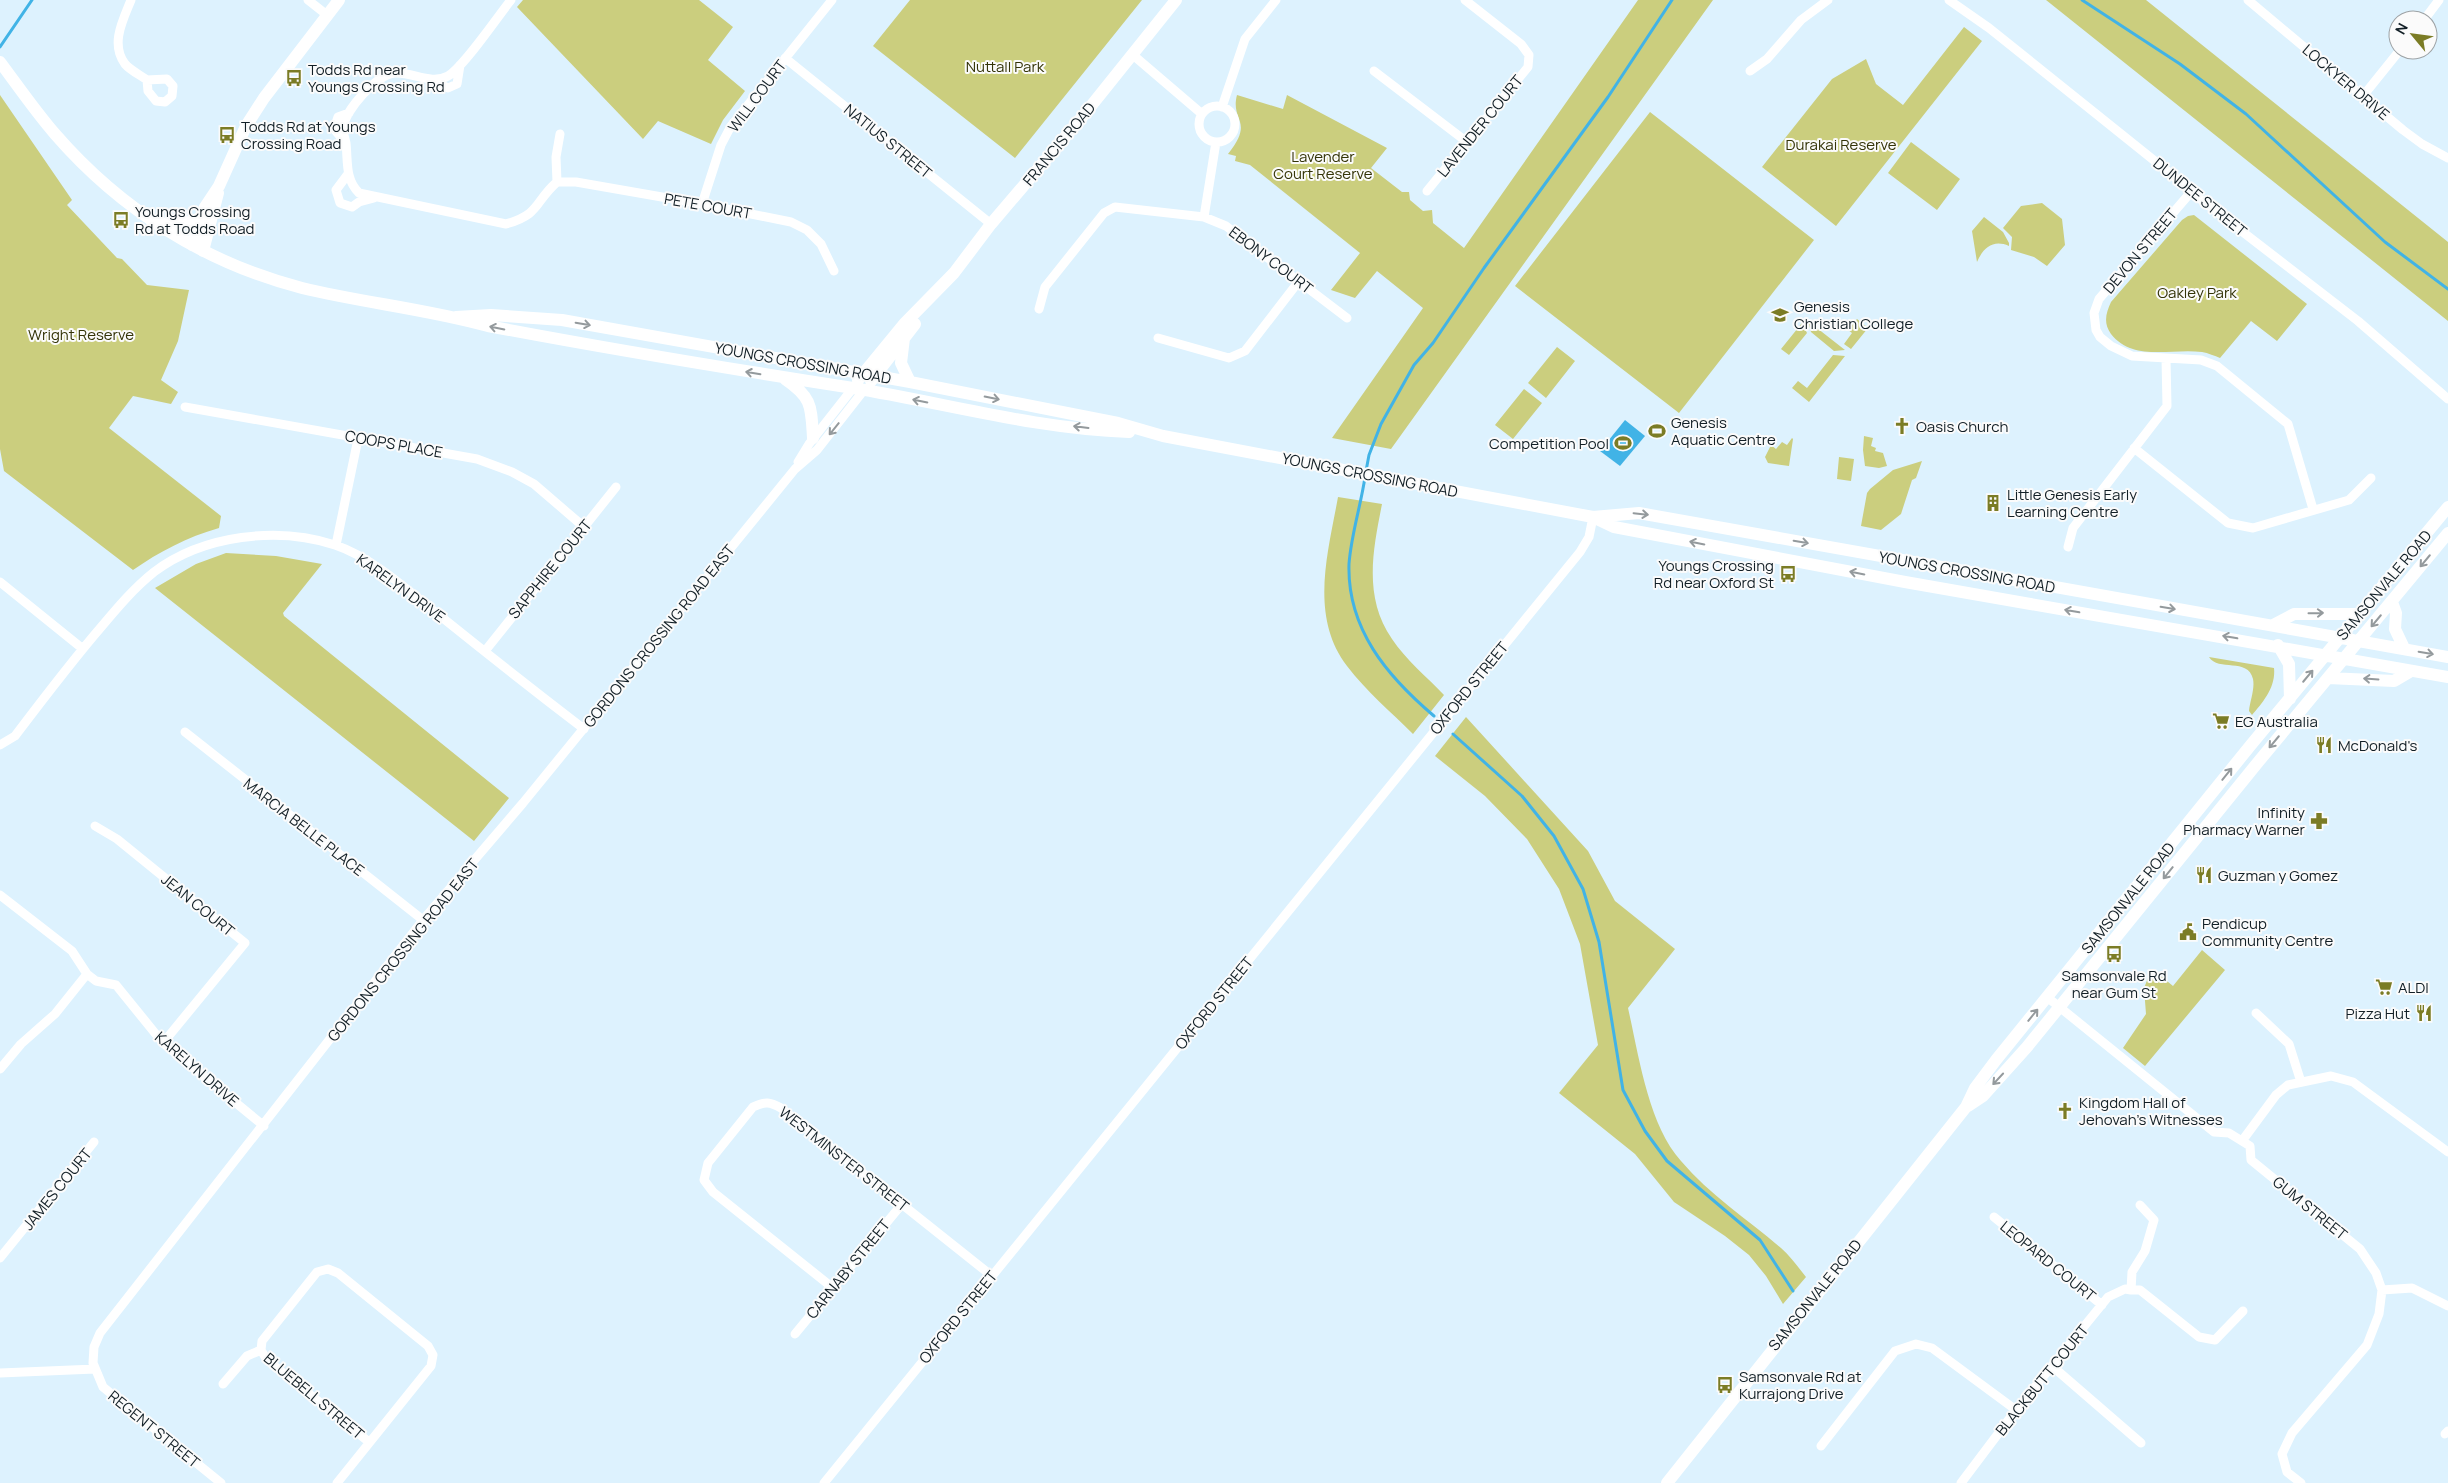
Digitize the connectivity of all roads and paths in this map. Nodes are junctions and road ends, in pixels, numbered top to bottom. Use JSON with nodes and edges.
{"nodes":[{"id":1,"x":131,"y":0,"type":"edge"},
{"id":2,"x":308,"y":0,"type":"edge"},
{"id":3,"x":339,"y":0,"type":"edge"},
{"id":4,"x":511,"y":0,"type":"edge"},
{"id":5,"x":832,"y":0,"type":"edge"},
{"id":6,"x":1176,"y":0,"type":"edge"},
{"id":7,"x":1276,"y":0,"type":"edge"},
{"id":8,"x":1465,"y":0,"type":"edge"},
{"id":9,"x":1828,"y":0,"type":"edge"},
{"id":10,"x":1949,"y":0,"type":"edge"},
{"id":11,"x":2248,"y":0,"type":"edge"},
{"id":12,"x":327,"y":15,"type":"junction"},
{"id":13,"x":1133,"y":55,"type":"junction"},
{"id":14,"x":785,"y":58,"type":"junction"},
{"id":15,"x":2392,"y":60,"type":"edge"},
{"id":16,"x":0,"y":62,"type":"edge"},
{"id":17,"x":1750,"y":70,"type":"dead end"},
{"id":18,"x":1374,"y":71,"type":"dead end"},
{"id":19,"x":147,"y":80,"type":"dead end"},
{"id":20,"x":2363,"y":96,"type":"junction"},
{"id":21,"x":1222,"y":107,"type":"junction"},
{"id":22,"x":1202,"y":114,"type":"junction"},
{"id":23,"x":560,"y":134,"type":"dead end"},
{"id":24,"x":1216,"y":142,"type":"junction"},
{"id":25,"x":1467,"y":142,"type":"junction"},
{"id":26,"x":2448,"y":158,"type":"edge"},
{"id":27,"x":348,"y":174,"type":"junction"},
{"id":28,"x":557,"y":182,"type":"junction"},
{"id":29,"x":219,"y":186,"type":"junction"},
{"id":30,"x":1427,"y":191,"type":"dead end"},
{"id":31,"x":2191,"y":192,"type":"junction"},
{"id":32,"x":376,"y":197,"type":"junction"},
{"id":33,"x":702,"y":204,"type":"junction"},
{"id":34,"x":201,"y":217,"type":"junction"},
{"id":35,"x":1204,"y":217,"type":"junction"},
{"id":36,"x":157,"y":224,"type":"junction"},
{"id":37,"x":991,"y":224,"type":"junction"},
{"id":38,"x":197,"y":248,"type":"junction"},
{"id":39,"x":834,"y":271,"type":"dead end"},
{"id":40,"x":1299,"y":281,"type":"junction"},
{"id":41,"x":941,"y":287,"type":"junction"},
{"id":42,"x":1039,"y":309,"type":"dead end"},
{"id":43,"x":456,"y":317,"type":"junction"},
{"id":44,"x":535,"y":318,"type":"junction"},
{"id":45,"x":1347,"y":318,"type":"dead end"},
{"id":46,"x":538,"y":336,"type":"junction"},
{"id":47,"x":904,"y":338,"type":"junction"},
{"id":48,"x":1158,"y":338,"type":"dead end"},
{"id":49,"x":2166,"y":359,"type":"junction"},
{"id":50,"x":869,"y":375,"type":"junction"},
{"id":51,"x":783,"y":378,"type":"junction"},
{"id":52,"x":910,"y":382,"type":"junction"},
{"id":53,"x":858,"y":389,"type":"junction"},
{"id":54,"x":2448,"y":399,"type":"edge"},
{"id":55,"x":185,"y":406,"type":"dead end"},
{"id":56,"x":1147,"y":432,"type":"junction"},
{"id":57,"x":358,"y":438,"type":"junction"},
{"id":58,"x":813,"y":438,"type":"junction"},
{"id":59,"x":2134,"y":448,"type":"junction"},
{"id":60,"x":795,"y":469,"type":"junction"},
{"id":61,"x":2371,"y":478,"type":"dead end"},
{"id":62,"x":616,"y":487,"type":"dead end"},
{"id":63,"x":2448,"y":507,"type":"edge"},
{"id":64,"x":2313,"y":509,"type":"junction"},
{"id":65,"x":1593,"y":518,"type":"junction"},
{"id":66,"x":584,"y":527,"type":"junction"},
{"id":67,"x":2448,"y":534,"type":"edge"},
{"id":68,"x":336,"y":545,"type":"junction"},
{"id":69,"x":2068,"y":547,"type":"dead end"},
{"id":70,"x":0,"y":582,"type":"edge"},
{"id":71,"x":2392,"y":602,"type":"junction"},
{"id":72,"x":2360,"y":614,"type":"junction"},
{"id":73,"x":2275,"y":624,"type":"junction"},
{"id":74,"x":2341,"y":637,"type":"junction"},
{"id":75,"x":2360,"y":640,"type":"junction"},
{"id":76,"x":2278,"y":645,"type":"junction"},
{"id":77,"x":2404,"y":648,"type":"junction"},
{"id":78,"x":83,"y":649,"type":"junction"},
{"id":79,"x":484,"y":651,"type":"junction"},
{"id":80,"x":2327,"y":654,"type":"junction"},
{"id":81,"x":2448,"y":657,"type":"edge"},
{"id":82,"x":2345,"y":658,"type":"junction"},
{"id":83,"x":2412,"y":670,"type":"junction"},
{"id":84,"x":2448,"y":677,"type":"edge"},
{"id":85,"x":2328,"y":678,"type":"junction"},
{"id":86,"x":2290,"y":699,"type":"junction"},
{"id":87,"x":584,"y":730,"type":"junction"},
{"id":88,"x":185,"y":732,"type":"dead end"},
{"id":89,"x":0,"y":745,"type":"edge"},
{"id":90,"x":95,"y":826,"type":"dead end"},
{"id":91,"x":0,"y":895,"type":"edge"},
{"id":92,"x":423,"y":920,"type":"junction"},
{"id":93,"x":87,"y":974,"type":"junction"},
{"id":94,"x":2047,"y":997,"type":"junction"},
{"id":95,"x":2060,"y":1007,"type":"junction"},
{"id":96,"x":2256,"y":1013,"type":"dead end"},
{"id":97,"x":163,"y":1043,"type":"junction"},
{"id":98,"x":0,"y":1069,"type":"edge"},
{"id":99,"x":2300,"y":1082,"type":"junction"},
{"id":100,"x":1966,"y":1107,"type":"junction"},
{"id":101,"x":264,"y":1126,"type":"junction"},
{"id":102,"x":2242,"y":1141,"type":"junction"},
{"id":103,"x":94,"y":1142,"type":"dead end"},
{"id":104,"x":2448,"y":1152,"type":"edge"},
{"id":105,"x":902,"y":1204,"type":"junction"},
{"id":106,"x":2140,"y":1206,"type":"dead end"},
{"id":107,"x":1994,"y":1216,"type":"dead end"},
{"id":108,"x":0,"y":1258,"type":"edge"},
{"id":109,"x":992,"y":1276,"type":"junction"},
{"id":110,"x":833,"y":1288,"type":"junction"},
{"id":111,"x":2135,"y":1290,"type":"junction"},
{"id":112,"x":2382,"y":1290,"type":"junction"},
{"id":113,"x":2102,"y":1305,"type":"junction"},
{"id":114,"x":2448,"y":1306,"type":"edge"},
{"id":115,"x":2243,"y":1310,"type":"dead end"},
{"id":116,"x":795,"y":1334,"type":"dead end"},
{"id":117,"x":260,"y":1350,"type":"junction"},
{"id":118,"x":2052,"y":1366,"type":"junction"},
{"id":119,"x":95,"y":1369,"type":"junction"},
{"id":120,"x":0,"y":1373,"type":"edge"},
{"id":121,"x":223,"y":1384,"type":"dead end"},
{"id":122,"x":2016,"y":1410,"type":"junction"},
{"id":123,"x":369,"y":1442,"type":"junction"},
{"id":124,"x":2141,"y":1443,"type":"dead end"},
{"id":125,"x":1821,"y":1446,"type":"dead end"},
{"id":126,"x":221,"y":1483,"type":"edge"},
{"id":127,"x":337,"y":1483,"type":"edge"},
{"id":128,"x":824,"y":1483,"type":"edge"},
{"id":129,"x":1666,"y":1483,"type":"edge"},
{"id":130,"x":1961,"y":1483,"type":"edge"},
{"id":131,"x":2301,"y":1483,"type":"edge"}],
"edges":[{"from":1,"to":19,"type":"street"},
{"from":2,"to":12,"type":"street"},
{"from":3,"to":12,"type":"main road"},
{"from":4,"to":27,"type":"street"},
{"from":5,"to":14,"type":"street","name":"WILL COURT"},
{"from":6,"to":13,"type":"main road","name":"FRANCIS ROAD"},
{"from":7,"to":21,"type":"street"},
{"from":8,"to":25,"type":"street","name":"LAVENDER COURT"},
{"from":9,"to":17,"type":"street"},
{"from":10,"to":31,"type":"street","name":"DUNDEE STREET"},
{"from":11,"to":20,"type":"street","name":"LOCKYER DRIVE"},
{"from":12,"to":29,"type":"main road"},
{"from":13,"to":22,"type":"street"},
{"from":13,"to":37,"type":"main road","name":"FRANCIS ROAD"},
{"from":14,"to":33,"type":"street","name":"WILL COURT"},
{"from":14,"to":37,"type":"street","name":"NATIUS STREET"},
{"from":15,"to":20,"type":"street"},
{"from":16,"to":36,"type":"main road","name":"YOUNGS CROSSING ROAD"},
{"from":18,"to":25,"type":"street"},
{"from":20,"to":26,"type":"street","name":"LOCKYER DRIVE"},
{"from":21,"to":22,"type":"street"},
{"from":21,"to":24,"type":"street"},
{"from":22,"to":24,"type":"street"},
{"from":23,"to":28,"type":"street"},
{"from":24,"to":35,"type":"street"},
{"from":25,"to":30,"type":"street","name":"LAVENDER COURT"},
{"from":27,"to":32,"type":"street"},
{"from":27,"to":32,"type":"street"},
{"from":28,"to":32,"type":"street"},
{"from":28,"to":33,"type":"street","name":"PETE COURT"},
{"from":29,"to":34,"type":"main road"},
{"from":29,"to":38,"type":"main road"},
{"from":31,"to":49,"type":"street","name":"DEVON STREET"},
{"from":31,"to":54,"type":"street","name":"DUNDEE STREET"},
{"from":33,"to":39,"type":"street","name":"PETE COURT"},
{"from":34,"to":36,"type":"main road"},
{"from":34,"to":38,"type":"main road"},
{"from":35,"to":40,"type":"street","name":"EBONY COURT"},
{"from":35,"to":42,"type":"street","name":"EBONY COURT"},
{"from":36,"to":38,"type":"main road","name":"YOUNGS CROSSING ROAD"},
{"from":37,"to":41,"type":"main road","name":"FRANCIS ROAD"},
{"from":38,"to":43,"type":"main road","name":"YOUNGS CROSSING ROAD"},
{"from":40,"to":45,"type":"street","name":"EBONY COURT"},
{"from":40,"to":48,"type":"street"},
{"from":41,"to":47,"type":"main road","name":"FRANCIS ROAD"},
{"from":41,"to":50,"type":"main road","name":"FRANCIS ROAD"},
{"from":43,"to":44,"type":"main road","name":"YOUNGS CROSSING ROAD"},
{"from":46,"to":43,"type":"main road","name":"YOUNGS CROSSING ROAD","one_way":true},
{"from":44,"to":46,"type":"main road"},
{"from":44,"to":50,"type":"main road","name":"YOUNGS CROSSING ROAD","one_way":true},
{"from":51,"to":46,"type":"main road","name":"YOUNGS CROSSING ROAD","one_way":true},
{"from":47,"to":50,"type":"main road","name":"FRANCIS ROAD"},
{"from":47,"to":52,"type":"main road"},
{"from":49,"to":59,"type":"street"},
{"from":49,"to":64,"type":"street","name":"DEVON STREET"},
{"from":50,"to":52,"type":"main road","name":"YOUNGS CROSSING ROAD"},
{"from":50,"to":53,"type":"main road","name":"FRANCIS ROAD"},
{"from":51,"to":53,"type":"main road","name":"YOUNGS CROSSING ROAD"},
{"from":51,"to":58,"type":"main road"},
{"from":52,"to":56,"type":"main road","name":"YOUNGS CROSSING ROAD","one_way":true},
{"from":56,"to":53,"type":"main road","name":"YOUNGS CROSSING ROAD","one_way":true},
{"from":53,"to":58,"type":"street","name":"GORDONS CROSSING ROAD EAST"},
{"from":53,"to":60,"type":"street","name":"GORDONS CROSSING ROAD EAST","one_way":true},
{"from":55,"to":57,"type":"street","name":"COOPS PLACE"},
{"from":56,"to":65,"type":"main road","name":"YOUNGS CROSSING ROAD"},
{"from":57,"to":66,"type":"street","name":"COOPS PLACE"},
{"from":57,"to":68,"type":"street"},
{"from":58,"to":60,"type":"street","name":"GORDONS CROSSING ROAD EAST"},
{"from":59,"to":64,"type":"street"},
{"from":59,"to":69,"type":"street"},
{"from":60,"to":87,"type":"street","name":"GORDONS CROSSING ROAD EAST"},
{"from":61,"to":64,"type":"street"},
{"from":62,"to":66,"type":"street","name":"SAPPHIRE COURT"},
{"from":63,"to":72,"type":"main road","name":"SAMSONVALE ROAD"},
{"from":65,"to":73,"type":"main road","name":"YOUNGS CROSSING ROAD","one_way":true},
{"from":76,"to":65,"type":"main road","name":"YOUNGS CROSSING ROAD","one_way":true},
{"from":65,"to":109,"type":"street","name":"OXFORD STREET"},
{"from":66,"to":79,"type":"street","name":"SAPPHIRE COURT"},
{"from":67,"to":71,"type":"main road","name":"SAMSONVALE ROAD","one_way":true},
{"from":68,"to":78,"type":"street","name":"KARELYN DRIVE"},
{"from":68,"to":79,"type":"street","name":"KARELYN DRIVE"},
{"from":70,"to":78,"type":"street"},
{"from":71,"to":75,"type":"main road","name":"SAMSONVALE ROAD","one_way":true},
{"from":71,"to":77,"type":"main road"},
{"from":73,"to":72,"type":"main road","one_way":true},
{"from":72,"to":74,"type":"main road","name":"SAMSONVALE ROAD"},
{"from":73,"to":74,"type":"main road","name":"YOUNGS CROSSING ROAD"},
{"from":74,"to":75,"type":"main road","name":"YOUNGS CROSSING ROAD"},
{"from":74,"to":80,"type":"main road","name":"SAMSONVALE ROAD"},
{"from":75,"to":77,"type":"main road","name":"YOUNGS CROSSING ROAD"},
{"from":75,"to":82,"type":"main road","name":"SAMSONVALE ROAD"},
{"from":76,"to":80,"type":"main road","name":"YOUNGS CROSSING ROAD"},
{"from":76,"to":86,"type":"main road"},
{"from":77,"to":81,"type":"main road","name":"YOUNGS CROSSING ROAD","one_way":true},
{"from":78,"to":89,"type":"street","name":"KARELYN DRIVE"},
{"from":79,"to":87,"type":"street","name":"KARELYN DRIVE"},
{"from":80,"to":82,"type":"main road","name":"YOUNGS CROSSING ROAD"},
{"from":86,"to":80,"type":"main road","name":"SAMSONVALE ROAD","one_way":true},
{"from":82,"to":83,"type":"main road","name":"YOUNGS CROSSING ROAD"},
{"from":82,"to":85,"type":"main road","name":"SAMSONVALE ROAD"},
{"from":83,"to":84,"type":"main road","name":"YOUNGS CROSSING ROAD"},
{"from":83,"to":85,"type":"main road","one_way":true},
{"from":85,"to":95,"type":"main road","name":"SAMSONVALE ROAD","one_way":true},
{"from":94,"to":86,"type":"main road","name":"SAMSONVALE ROAD","one_way":true},
{"from":87,"to":92,"type":"street","name":"GORDONS CROSSING ROAD EAST"},
{"from":88,"to":92,"type":"street","name":"MARCIA BELLE PLACE"},
{"from":90,"to":97,"type":"street","name":"JEAN COURT"},
{"from":91,"to":93,"type":"street"},
{"from":92,"to":101,"type":"street","name":"GORDONS CROSSING ROAD EAST"},
{"from":93,"to":97,"type":"street","name":"KARELYN DRIVE"},
{"from":93,"to":98,"type":"street"},
{"from":94,"to":95,"type":"street"},
{"from":100,"to":94,"type":"main road","name":"SAMSONVALE ROAD","one_way":true},
{"from":95,"to":100,"type":"main road","name":"SAMSONVALE ROAD","one_way":true},
{"from":95,"to":102,"type":"street"},
{"from":96,"to":99,"type":"street"},
{"from":97,"to":101,"type":"street","name":"KARELYN DRIVE"},
{"from":99,"to":102,"type":"street"},
{"from":99,"to":104,"type":"street"},
{"from":100,"to":129,"type":"main road","name":"SAMSONVALE ROAD"},
{"from":101,"to":119,"type":"street","name":"GORDONS CROSSING ROAD EAST"},
{"from":102,"to":112,"type":"street","name":"GUM STREET"},
{"from":103,"to":108,"type":"street","name":"JAMES COURT"},
{"from":105,"to":109,"type":"street","name":"WESTMINSTER STREET"},
{"from":105,"to":110,"type":"street","name":"CARNABY STREET"},
{"from":105,"to":110,"type":"street","name":"WESTMINSTER STREET"},
{"from":106,"to":111,"type":"street"},
{"from":107,"to":113,"type":"street","name":"LEOPARD COURT"},
{"from":109,"to":128,"type":"street","name":"OXFORD STREET"},
{"from":110,"to":116,"type":"street","name":"CARNABY STREET"},
{"from":111,"to":113,"type":"street","name":"BLACKBUTT COURT"},
{"from":111,"to":115,"type":"street"},
{"from":112,"to":114,"type":"street"},
{"from":112,"to":131,"type":"street","name":"GUM STREET"},
{"from":113,"to":118,"type":"street","name":"BLACKBUTT COURT"},
{"from":117,"to":121,"type":"street","name":"BLUEBELL STREET"},
{"from":117,"to":123,"type":"street","name":"BLUEBELL STREET"},
{"from":117,"to":123,"type":"street","name":"BLUEBELL STREET"},
{"from":118,"to":122,"type":"street","name":"BLACKBUTT COURT"},
{"from":118,"to":124,"type":"street"},
{"from":119,"to":120,"type":"street"},
{"from":119,"to":126,"type":"street","name":"REGENT STREET"},
{"from":122,"to":125,"type":"street"},
{"from":122,"to":130,"type":"street","name":"BLACKBUTT COURT"},
{"from":123,"to":127,"type":"street"}]}
